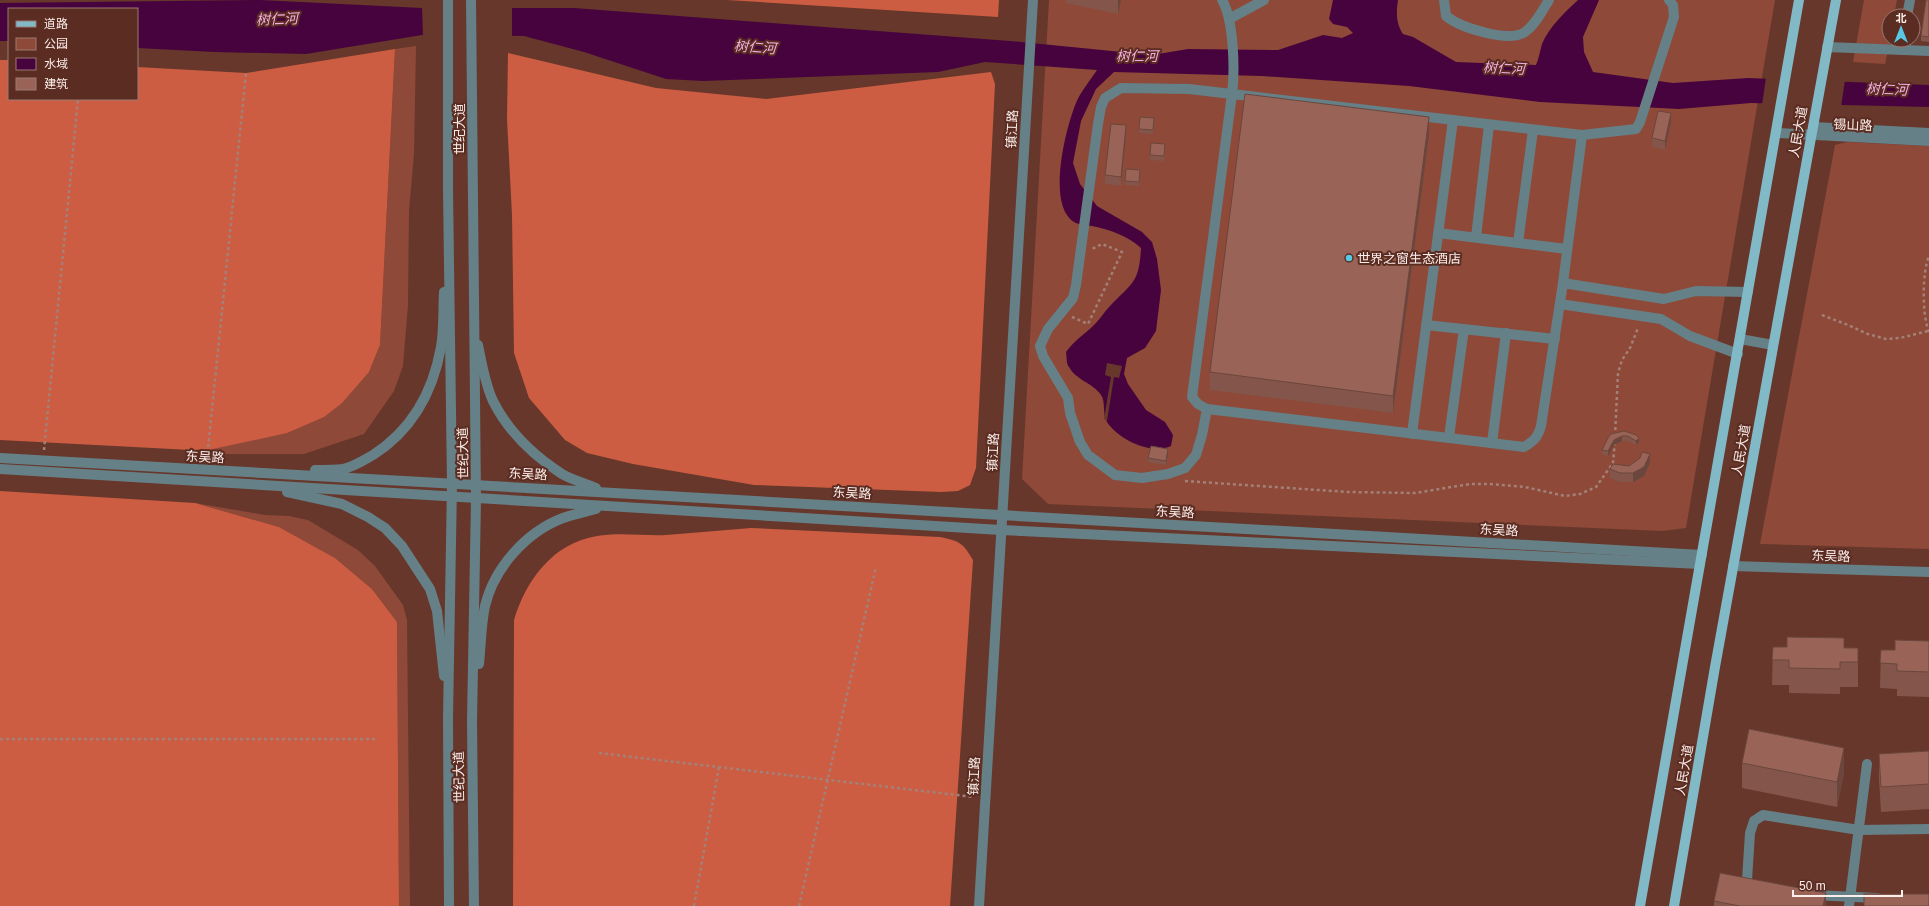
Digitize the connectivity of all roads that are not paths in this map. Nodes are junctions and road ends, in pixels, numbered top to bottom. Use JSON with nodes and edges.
{"nodes":[{"id":1,"x":448,"y":0,"type":"edge"},
{"id":2,"x":471,"y":0,"type":"edge"},
{"id":3,"x":1032,"y":0,"type":"edge"},
{"id":4,"x":1222,"y":0,"type":"edge"},
{"id":5,"x":1264,"y":0,"type":"edge"},
{"id":6,"x":1444,"y":0,"type":"edge"},
{"id":7,"x":1549,"y":0,"type":"edge"},
{"id":8,"x":1669,"y":0,"type":"edge"},
{"id":9,"x":1799,"y":0,"type":"edge"},
{"id":10,"x":1836,"y":0,"type":"edge"},
{"id":11,"x":1229,"y":19,"type":"junction"},
{"id":12,"x":1881,"y":46,"type":"edge"},
{"id":13,"x":1827,"y":47,"type":"junction"},
{"id":14,"x":1916,"y":48,"type":"edge"},
{"id":15,"x":1929,"y":51,"type":"edge"},
{"id":16,"x":1232,"y":94,"type":"junction"},
{"id":17,"x":1452,"y":120,"type":"junction"},
{"id":18,"x":1489,"y":124,"type":"junction"},
{"id":19,"x":1534,"y":130,"type":"junction"},
{"id":20,"x":1812,"y":132,"type":"junction"},
{"id":21,"x":1929,"y":133,"type":"edge"},
{"id":22,"x":1776,"y":134,"type":"junction"},
{"id":23,"x":1582,"y":135,"type":"junction"},
{"id":24,"x":1929,"y":141,"type":"edge"},
{"id":25,"x":448,"y":190,"type":"junction"},
{"id":26,"x":1438,"y":233,"type":"junction"},
{"id":27,"x":1476,"y":237,"type":"junction"},
{"id":28,"x":1518,"y":243,"type":"junction"},
{"id":29,"x":1567,"y":249,"type":"junction"},
{"id":30,"x":1563,"y":283,"type":"junction"},
{"id":31,"x":1748,"y":292,"type":"junction"},
{"id":32,"x":1560,"y":304,"type":"junction"},
{"id":33,"x":473,"y":320,"type":"junction"},
{"id":34,"x":1426,"y":325,"type":"junction"},
{"id":35,"x":1464,"y":329,"type":"junction"},
{"id":36,"x":1506,"y":334,"type":"junction"},
{"id":37,"x":1555,"y":339,"type":"junction"},
{"id":38,"x":1740,"y":339,"type":"junction"},
{"id":39,"x":1773,"y":345,"type":"junction"},
{"id":40,"x":1738,"y":354,"type":"junction"},
{"id":41,"x":1207,"y":409,"type":"junction"},
{"id":42,"x":1412,"y":434,"type":"junction"},
{"id":43,"x":1449,"y":437,"type":"junction"},
{"id":44,"x":1492,"y":443,"type":"junction"},
{"id":45,"x":0,"y":458,"type":"edge"},
{"id":46,"x":0,"y":469,"type":"edge"},
{"id":47,"x":263,"y":473,"type":"junction"},
{"id":48,"x":452,"y":484,"type":"junction"},
{"id":49,"x":476,"y":484,"type":"junction"},
{"id":50,"x":258,"y":485,"type":"junction"},
{"id":51,"x":605,"y":492,"type":"junction"},
{"id":52,"x":452,"y":497,"type":"junction"},
{"id":53,"x":476,"y":499,"type":"junction"},
{"id":54,"x":605,"y":506,"type":"junction"},
{"id":55,"x":1002,"y":515,"type":"junction"},
{"id":56,"x":1001,"y":530,"type":"junction"},
{"id":57,"x":1701,"y":559,"type":"junction"},
{"id":58,"x":1733,"y":566,"type":"junction"},
{"id":59,"x":1929,"y":572,"type":"edge"},
{"id":60,"x":448,"y":718,"type":"junction"},
{"id":61,"x":472,"y":721,"type":"junction"},
{"id":62,"x":1867,"y":764,"type":"dead end"},
{"id":63,"x":1929,"y":829,"type":"edge"},
{"id":64,"x":1858,"y":830,"type":"junction"},
{"id":65,"x":1765,"y":892,"type":"edge"},
{"id":66,"x":1803,"y":895,"type":"edge"},
{"id":67,"x":1889,"y":898,"type":"edge"},
{"id":68,"x":1849,"y":902,"type":"edge"},
{"id":69,"x":449,"y":906,"type":"edge"},
{"id":70,"x":474,"y":906,"type":"edge"},
{"id":71,"x":979,"y":906,"type":"edge"},
{"id":72,"x":1640,"y":906,"type":"edge"},
{"id":73,"x":1674,"y":906,"type":"edge"}],
"edges":[{"from":1,"to":25,"type":"street","name":"世纪大道"},
{"from":2,"to":33,"type":"street","name":"世纪大道"},
{"from":3,"to":55,"type":"street","name":"镇江路"},
{"from":4,"to":11,"type":"street"},
{"from":5,"to":11,"type":"street"},
{"from":6,"to":7,"type":"street"},
{"from":8,"to":23,"type":"street"},
{"from":9,"to":22,"type":"main road","name":"人民大道"},
{"from":10,"to":13,"type":"main road","name":"人民大道"},
{"from":11,"to":16,"type":"street"},
{"from":12,"to":13,"type":"street"},
{"from":13,"to":20,"type":"main road","name":"人民大道"},
{"from":14,"to":15,"type":"street"},
{"from":16,"to":17,"type":"street"},
{"from":16,"to":41,"type":"street"},
{"from":16,"to":41,"type":"street"},
{"from":17,"to":18,"type":"street"},
{"from":17,"to":26,"type":"street"},
{"from":18,"to":19,"type":"street"},
{"from":18,"to":27,"type":"street"},
{"from":19,"to":23,"type":"street"},
{"from":19,"to":28,"type":"street"},
{"from":20,"to":21,"type":"street","name":"锡山路"},
{"from":20,"to":22,"type":"street","name":"锡山路"},
{"from":20,"to":24,"type":"street","name":"锡山路"},
{"from":20,"to":39,"type":"main road","name":"人民大道"},
{"from":22,"to":31,"type":"main road","name":"人民大道"},
{"from":23,"to":29,"type":"street"},
{"from":25,"to":47,"type":"street"},
{"from":25,"to":48,"type":"street","name":"世纪大道"},
{"from":26,"to":27,"type":"street"},
{"from":26,"to":34,"type":"street"},
{"from":27,"to":28,"type":"street"},
{"from":28,"to":29,"type":"street"},
{"from":29,"to":30,"type":"street"},
{"from":30,"to":31,"type":"street"},
{"from":30,"to":32,"type":"street"},
{"from":31,"to":38,"type":"main road","name":"人民大道"},
{"from":32,"to":37,"type":"street"},
{"from":32,"to":40,"type":"street"},
{"from":33,"to":49,"type":"street","name":"世纪大道"},
{"from":33,"to":51,"type":"street"},
{"from":34,"to":35,"type":"street"},
{"from":34,"to":42,"type":"street"},
{"from":35,"to":36,"type":"street"},
{"from":35,"to":43,"type":"street"},
{"from":36,"to":37,"type":"street"},
{"from":36,"to":44,"type":"street"},
{"from":37,"to":44,"type":"street"},
{"from":38,"to":39,"type":"street"},
{"from":38,"to":40,"type":"main road","name":"人民大道"},
{"from":39,"to":58,"type":"main road","name":"人民大道"},
{"from":40,"to":57,"type":"main road","name":"人民大道"},
{"from":41,"to":42,"type":"street"},
{"from":42,"to":43,"type":"street"},
{"from":43,"to":44,"type":"street"},
{"from":45,"to":47,"type":"street","name":"东吴路"},
{"from":46,"to":50,"type":"street","name":"东吴路"},
{"from":47,"to":48,"type":"street","name":"东吴路"},
{"from":48,"to":49,"type":"street","name":"东吴路"},
{"from":48,"to":52,"type":"street","name":"世纪大道"},
{"from":49,"to":51,"type":"street","name":"东吴路"},
{"from":49,"to":53,"type":"street","name":"世纪大道"},
{"from":50,"to":52,"type":"street","name":"东吴路"},
{"from":50,"to":60,"type":"street"},
{"from":51,"to":55,"type":"street","name":"东吴路"},
{"from":52,"to":53,"type":"street","name":"东吴路"},
{"from":52,"to":60,"type":"street","name":"世纪大道"},
{"from":53,"to":54,"type":"street","name":"东吴路"},
{"from":53,"to":61,"type":"street","name":"世纪大道"},
{"from":54,"to":56,"type":"street","name":"东吴路"},
{"from":54,"to":61,"type":"street"},
{"from":55,"to":56,"type":"street","name":"镇江路"},
{"from":55,"to":57,"type":"street","name":"东吴路"},
{"from":56,"to":57,"type":"street","name":"东吴路"},
{"from":56,"to":71,"type":"street","name":"镇江路"},
{"from":57,"to":72,"type":"main road","name":"人民大道"},
{"from":58,"to":59,"type":"street","name":"东吴路"},
{"from":58,"to":73,"type":"main road","name":"人民大道"},
{"from":60,"to":69,"type":"street","name":"世纪大道"},
{"from":61,"to":70,"type":"street","name":"世纪大道"},
{"from":62,"to":64,"type":"street"},
{"from":63,"to":64,"type":"street"},
{"from":64,"to":65,"type":"street"},
{"from":64,"to":68,"type":"street"},
{"from":66,"to":68,"type":"street"},
{"from":67,"to":68,"type":"street"}]}
